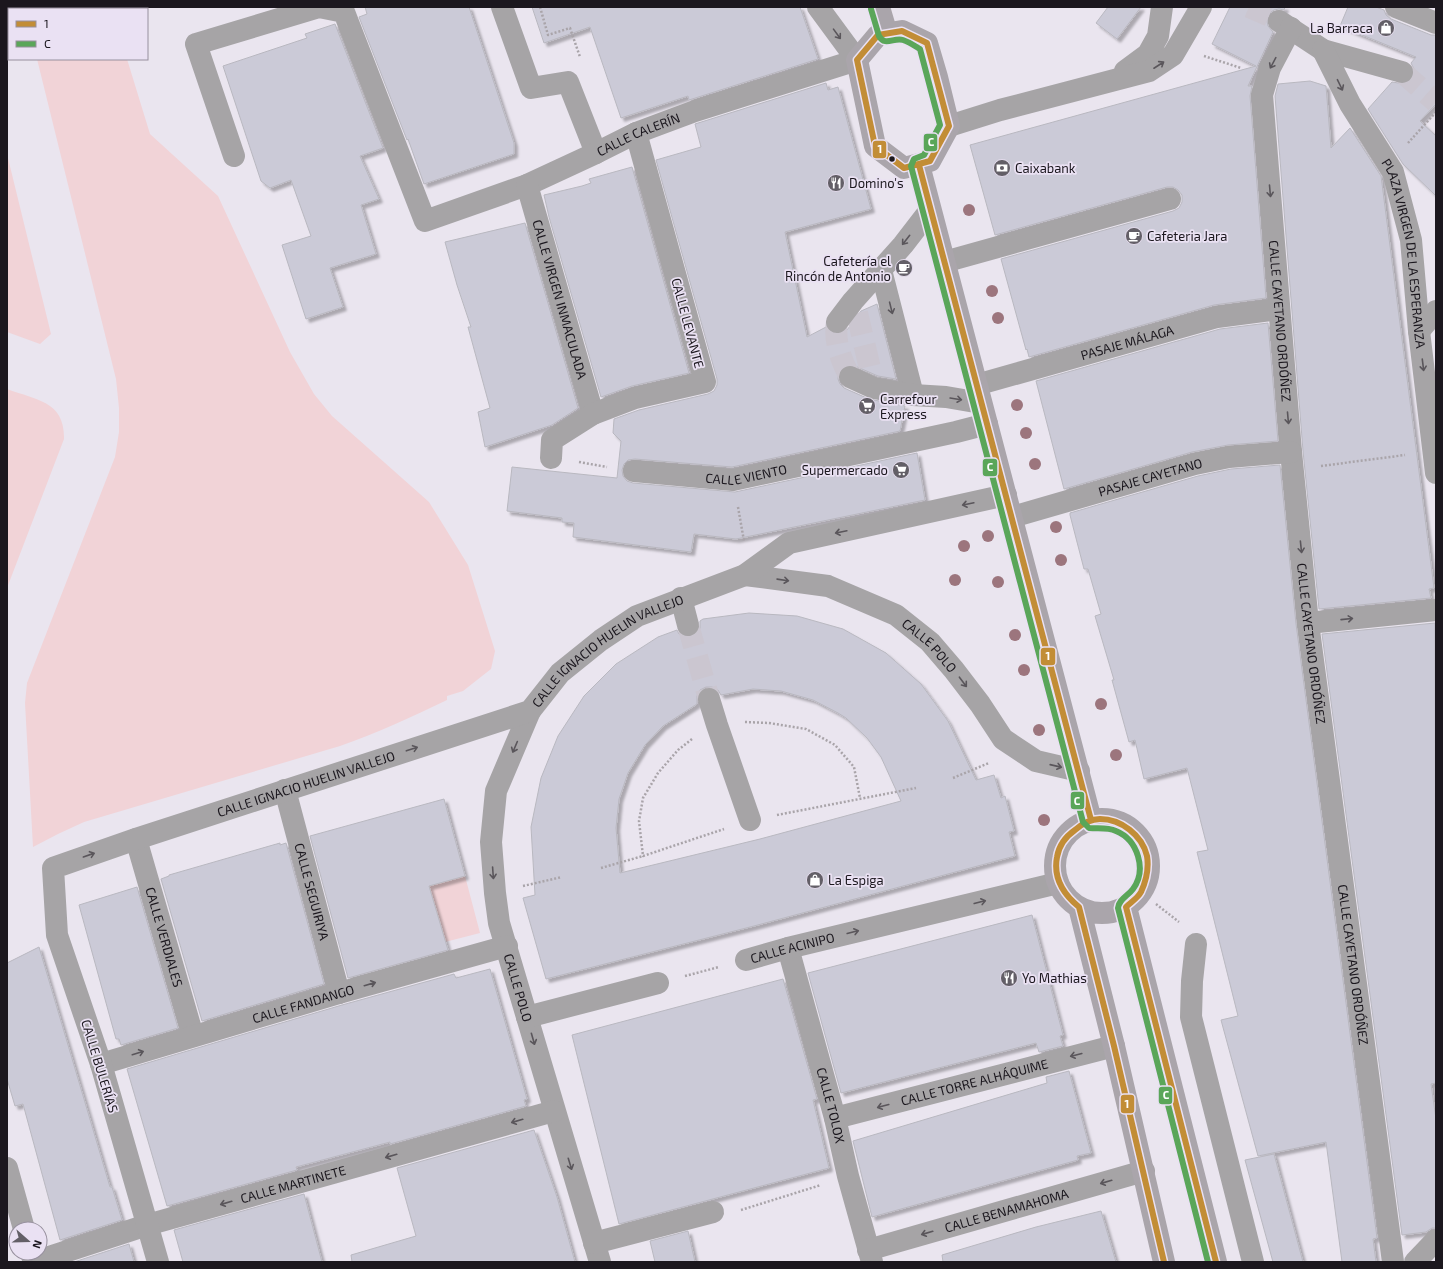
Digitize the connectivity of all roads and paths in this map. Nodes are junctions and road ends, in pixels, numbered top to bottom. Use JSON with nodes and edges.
{"nodes":[{"id":1,"x":502,"y":7,"type":"edge"},
{"id":2,"x":540,"y":7,"type":"edge"},
{"id":3,"x":818,"y":7,"type":"edge"},
{"id":4,"x":880,"y":7,"type":"edge"},
{"id":5,"x":1162,"y":7,"type":"edge"},
{"id":6,"x":1201,"y":7,"type":"edge"},
{"id":7,"x":1396,"y":7,"type":"edge"},
{"id":8,"x":1436,"y":23,"type":"edge"},
{"id":9,"x":887,"y":34,"type":"junction"},
{"id":10,"x":573,"y":35,"type":"dead end"},
{"id":11,"x":1324,"y":50,"type":"junction"},
{"id":12,"x":1173,"y":55,"type":"junction"},
{"id":13,"x":857,"y":60,"type":"junction"},
{"id":14,"x":1402,"y":72,"type":"tunnel mouth"},
{"id":15,"x":1266,"y":80,"type":"junction"},
{"id":16,"x":1109,"y":83,"type":"junction"},
{"id":17,"x":1436,"y":112,"type":"edge"},
{"id":18,"x":949,"y":126,"type":"junction"},
{"id":19,"x":636,"y":133,"type":"junction"},
{"id":20,"x":596,"y":153,"type":"junction"},
{"id":21,"x":234,"y":156,"type":"dead end"},
{"id":22,"x":1388,"y":164,"type":"junction"},
{"id":23,"x":919,"y":165,"type":"junction"},
{"id":24,"x":527,"y":185,"type":"junction"},
{"id":25,"x":1170,"y":199,"type":"dead end"},
{"id":26,"x":930,"y":210,"type":"junction"},
{"id":27,"x":944,"y":262,"type":"junction"},
{"id":28,"x":881,"y":270,"type":"junction"},
{"id":29,"x":1279,"y":309,"type":"junction"},
{"id":30,"x":1436,"y":311,"type":"edge"},
{"id":31,"x":837,"y":322,"type":"dead end"},
{"id":32,"x":1419,"y":331,"type":"junction"},
{"id":33,"x":865,"y":381,"type":"dead end"},
{"id":34,"x":979,"y":394,"type":"junction"},
{"id":35,"x":913,"y":395,"type":"junction"},
{"id":36,"x":593,"y":414,"type":"junction"},
{"id":37,"x":987,"y":424,"type":"junction"},
{"id":38,"x":551,"y":458,"type":"joint"},
{"id":39,"x":1292,"y":461,"type":"junction"},
{"id":40,"x":1435,"y":462,"type":"edge"},
{"id":41,"x":634,"y":471,"type":"joint"},
{"id":42,"x":1006,"y":495,"type":"junction"},
{"id":43,"x":1012,"y":517,"type":"junction"},
{"id":44,"x":745,"y":575,"type":"junction"},
{"id":45,"x":681,"y":598,"type":"junction"},
{"id":46,"x":1436,"y":610,"type":"edge"},
{"id":47,"x":1308,"y":623,"type":"junction"},
{"id":48,"x":688,"y":625,"type":"tunnel mouth"},
{"id":49,"x":709,"y":699,"type":"tunnel mouth"},
{"id":50,"x":530,"y":711,"type":"junction"},
{"id":51,"x":1019,"y":750,"type":"junction"},
{"id":52,"x":1079,"y":771,"type":"junction"},
{"id":53,"x":952,"y":778,"type":"dead end"},
{"id":54,"x":916,"y":788,"type":"dead end"},
{"id":55,"x":285,"y":790,"type":"junction"},
{"id":56,"x":860,"y":798,"type":"dead end"},
{"id":57,"x":750,"y":820,"type":"dead end"},
{"id":58,"x":1091,"y":820,"type":"junction"},
{"id":59,"x":136,"y":839,"type":"junction"},
{"id":60,"x":643,"y":856,"type":"dead end"},
{"id":61,"x":53,"y":868,"type":"joint"},
{"id":62,"x":601,"y":868,"type":"dead end"},
{"id":63,"x":562,"y":877,"type":"dead end"},
{"id":64,"x":1058,"y":883,"type":"junction"},
{"id":65,"x":495,"y":893,"type":"junction"},
{"id":66,"x":1133,"y":900,"type":"junction"},
{"id":67,"x":1079,"y":907,"type":"junction"},
{"id":68,"x":1179,"y":922,"type":"dead end"},
{"id":69,"x":1196,"y":944,"type":"dead end"},
{"id":70,"x":507,"y":946,"type":"junction"},
{"id":71,"x":788,"y":948,"type":"junction"},
{"id":72,"x":746,"y":960,"type":"joint"},
{"id":73,"x":658,"y":983,"type":"joint"},
{"id":74,"x":339,"y":993,"type":"junction"},
{"id":75,"x":527,"y":1017,"type":"junction"},
{"id":76,"x":193,"y":1036,"type":"junction"},
{"id":77,"x":1114,"y":1046,"type":"junction"},
{"id":78,"x":101,"y":1064,"type":"junction"},
{"id":79,"x":554,"y":1111,"type":"junction"},
{"id":80,"x":834,"y":1118,"type":"junction"},
{"id":81,"x":7,"y":1168,"type":"edge"},
{"id":82,"x":1144,"y":1171,"type":"junction"},
{"id":83,"x":713,"y":1212,"type":"dead end"},
{"id":84,"x":22,"y":1221,"type":"edge"},
{"id":85,"x":147,"y":1225,"type":"junction"},
{"id":86,"x":1436,"y":1240,"type":"edge"},
{"id":87,"x":597,"y":1252,"type":"edge"},
{"id":88,"x":870,"y":1256,"type":"edge"},
{"id":89,"x":34,"y":1262,"type":"edge"},
{"id":90,"x":158,"y":1262,"type":"edge"},
{"id":91,"x":1164,"y":1262,"type":"edge"},
{"id":92,"x":1216,"y":1262,"type":"edge"},
{"id":93,"x":1253,"y":1262,"type":"edge"},
{"id":94,"x":1393,"y":1262,"type":"edge"},
{"id":95,"x":1415,"y":1262,"type":"edge"}],
"edges":[{"from":1,"to":20,"type":"street"},
{"from":2,"to":10,"type":"path"},
{"from":3,"to":13,"type":"street","one_way":true},
{"from":4,"to":9,"type":"main road"},
{"from":5,"to":16,"type":"street"},
{"from":6,"to":12,"type":"street"},
{"from":7,"to":8,"type":"street"},
{"from":9,"to":13,"type":"main road"},
{"from":9,"to":18,"type":"main road"},
{"from":11,"to":14,"type":"street"},
{"from":11,"to":15,"type":"street","name":"CALLE CAYETANO ORDÓÑEZ","one_way":true},
{"from":11,"to":22,"type":"street","name":"PLAZA VIRGEN DE LA ESPERANZA","one_way":true},
{"from":12,"to":15,"type":"path"},
{"from":16,"to":12,"type":"street","one_way":true},
{"from":13,"to":19,"type":"street","name":"CALLE CALERÍN"},
{"from":13,"to":23,"type":"main road"},
{"from":15,"to":29,"type":"street","name":"CALLE CAYETANO ORDÓÑEZ","one_way":true},
{"from":16,"to":18,"type":"street"},
{"from":17,"to":22,"type":"path"},
{"from":18,"to":23,"type":"main road"},
{"from":19,"to":20,"type":"street","name":"CALLE CALERÍN"},
{"from":19,"to":36,"type":"street","name":"CALLE LEVANTE"},
{"from":20,"to":24,"type":"street","name":"CALLE CALERÍN"},
{"from":21,"to":24,"type":"street","name":"CALLE CALERÍN"},
{"from":22,"to":32,"type":"street","name":"PLAZA VIRGEN DE LA ESPERANZA"},
{"from":23,"to":26,"type":"main road"},
{"from":24,"to":36,"type":"street","name":"CALLE VIRGEN INMACULADA"},
{"from":25,"to":27,"type":"street"},
{"from":26,"to":27,"type":"main road"},
{"from":26,"to":28,"type":"street","one_way":true},
{"from":27,"to":34,"type":"main road"},
{"from":28,"to":31,"type":"street"},
{"from":28,"to":35,"type":"street","one_way":true},
{"from":29,"to":34,"type":"street","name":"PASAJE MÁLAGA"},
{"from":29,"to":39,"type":"street","name":"CALLE CAYETANO ORDÓÑEZ","one_way":true},
{"from":30,"to":32,"type":"street"},
{"from":32,"to":40,"type":"street","name":"PLAZA VIRGEN DE LA ESPERANZA","one_way":true},
{"from":33,"to":35,"type":"street"},
{"from":35,"to":34,"type":"street","one_way":true},
{"from":34,"to":37,"type":"main road"},
{"from":36,"to":38,"type":"street","name":"CALLE LEVANTE"},
{"from":37,"to":41,"type":"street","name":"CALLE VIENTO"},
{"from":37,"to":42,"type":"main road"},
{"from":38,"to":41,"type":"path"},
{"from":39,"to":40,"type":"path"},
{"from":39,"to":43,"type":"street","name":"PASAJE CAYETANO"},
{"from":39,"to":47,"type":"street","name":"CALLE CAYETANO ORDÓÑEZ","one_way":true},
{"from":42,"to":43,"type":"main road"},
{"from":42,"to":44,"type":"street","name":"CALLE IGNACIO HUELIN VALLEJO","one_way":true},
{"from":43,"to":52,"type":"main road"},
{"from":44,"to":45,"type":"street","name":"CALLE IGNACIO HUELIN VALLEJO"},
{"from":44,"to":51,"type":"street","name":"CALLE POLO","one_way":true},
{"from":45,"to":48,"type":"street"},
{"from":45,"to":50,"type":"street","name":"CALLE IGNACIO HUELIN VALLEJO"},
{"from":47,"to":46,"type":"street","one_way":true},
{"from":47,"to":94,"type":"street","name":"CALLE CAYETANO ORDÓÑEZ"},
{"from":49,"to":57,"type":"street"},
{"from":55,"to":50,"type":"street","name":"CALLE IGNACIO HUELIN VALLEJO","one_way":true},
{"from":50,"to":65,"type":"street","name":"CALLE POLO","one_way":true},
{"from":51,"to":52,"type":"street","name":"CALLE POLO","one_way":true},
{"from":51,"to":53,"type":"path"},
{"from":52,"to":58,"type":"main road"},
{"from":54,"to":56,"type":"path"},
{"from":55,"to":59,"type":"street","name":"CALLE IGNACIO HUELIN VALLEJO"},
{"from":55,"to":74,"type":"street","name":"CALLE SEGUIRIYA"},
{"from":58,"to":64,"type":"main road"},
{"from":58,"to":66,"type":"main road"},
{"from":61,"to":59,"type":"street","name":"CALLE IGNACIO HUELIN VALLEJO","one_way":true},
{"from":59,"to":76,"type":"street","name":"CALLE VERDIALES"},
{"from":60,"to":62,"type":"path"},
{"from":61,"to":78,"type":"street","name":"CALLE BULERÍAS"},
{"from":63,"to":65,"type":"path"},
{"from":64,"to":67,"type":"main road"},
{"from":71,"to":64,"type":"street","name":"CALLE ACINIPO","one_way":true},
{"from":65,"to":70,"type":"street","name":"CALLE POLO"},
{"from":66,"to":67,"type":"main road"},
{"from":66,"to":68,"type":"path"},
{"from":66,"to":92,"type":"main road"},
{"from":67,"to":77,"type":"main road"},
{"from":69,"to":93,"type":"street"},
{"from":74,"to":70,"type":"street","name":"CALLE FANDANGO","one_way":true},
{"from":70,"to":75,"type":"street","name":"CALLE POLO"},
{"from":71,"to":72,"type":"street","name":"CALLE ACINIPO"},
{"from":71,"to":80,"type":"street","name":"CALLE TOLOX"},
{"from":72,"to":73,"type":"path","name":"CALLE ACINIPO"},
{"from":73,"to":75,"type":"street"},
{"from":74,"to":76,"type":"street","name":"CALLE FANDANGO"},
{"from":75,"to":79,"type":"street","name":"CALLE POLO","one_way":true},
{"from":78,"to":76,"type":"street","name":"CALLE FANDANGO","one_way":true},
{"from":77,"to":80,"type":"street","name":"CALLE TORRE ALHÁQUIME","one_way":true},
{"from":77,"to":82,"type":"main road"},
{"from":78,"to":85,"type":"street","name":"CALLE BULERÍAS"},
{"from":79,"to":85,"type":"street","name":"CALLE MARTINETE","one_way":true},
{"from":79,"to":87,"type":"street","name":"CALLE POLO","one_way":true},
{"from":80,"to":88,"type":"street","name":"CALLE TOLOX"},
{"from":81,"to":84,"type":"street"},
{"from":82,"to":88,"type":"street","name":"CALLE BENAMAHOMA","one_way":true},
{"from":82,"to":91,"type":"main road"},
{"from":83,"to":87,"type":"street"},
{"from":85,"to":89,"type":"street","name":"CALLE MARTINETE"},
{"from":85,"to":90,"type":"street","name":"CALLE BULERÍAS"},
{"from":86,"to":95,"type":"street"}]}
